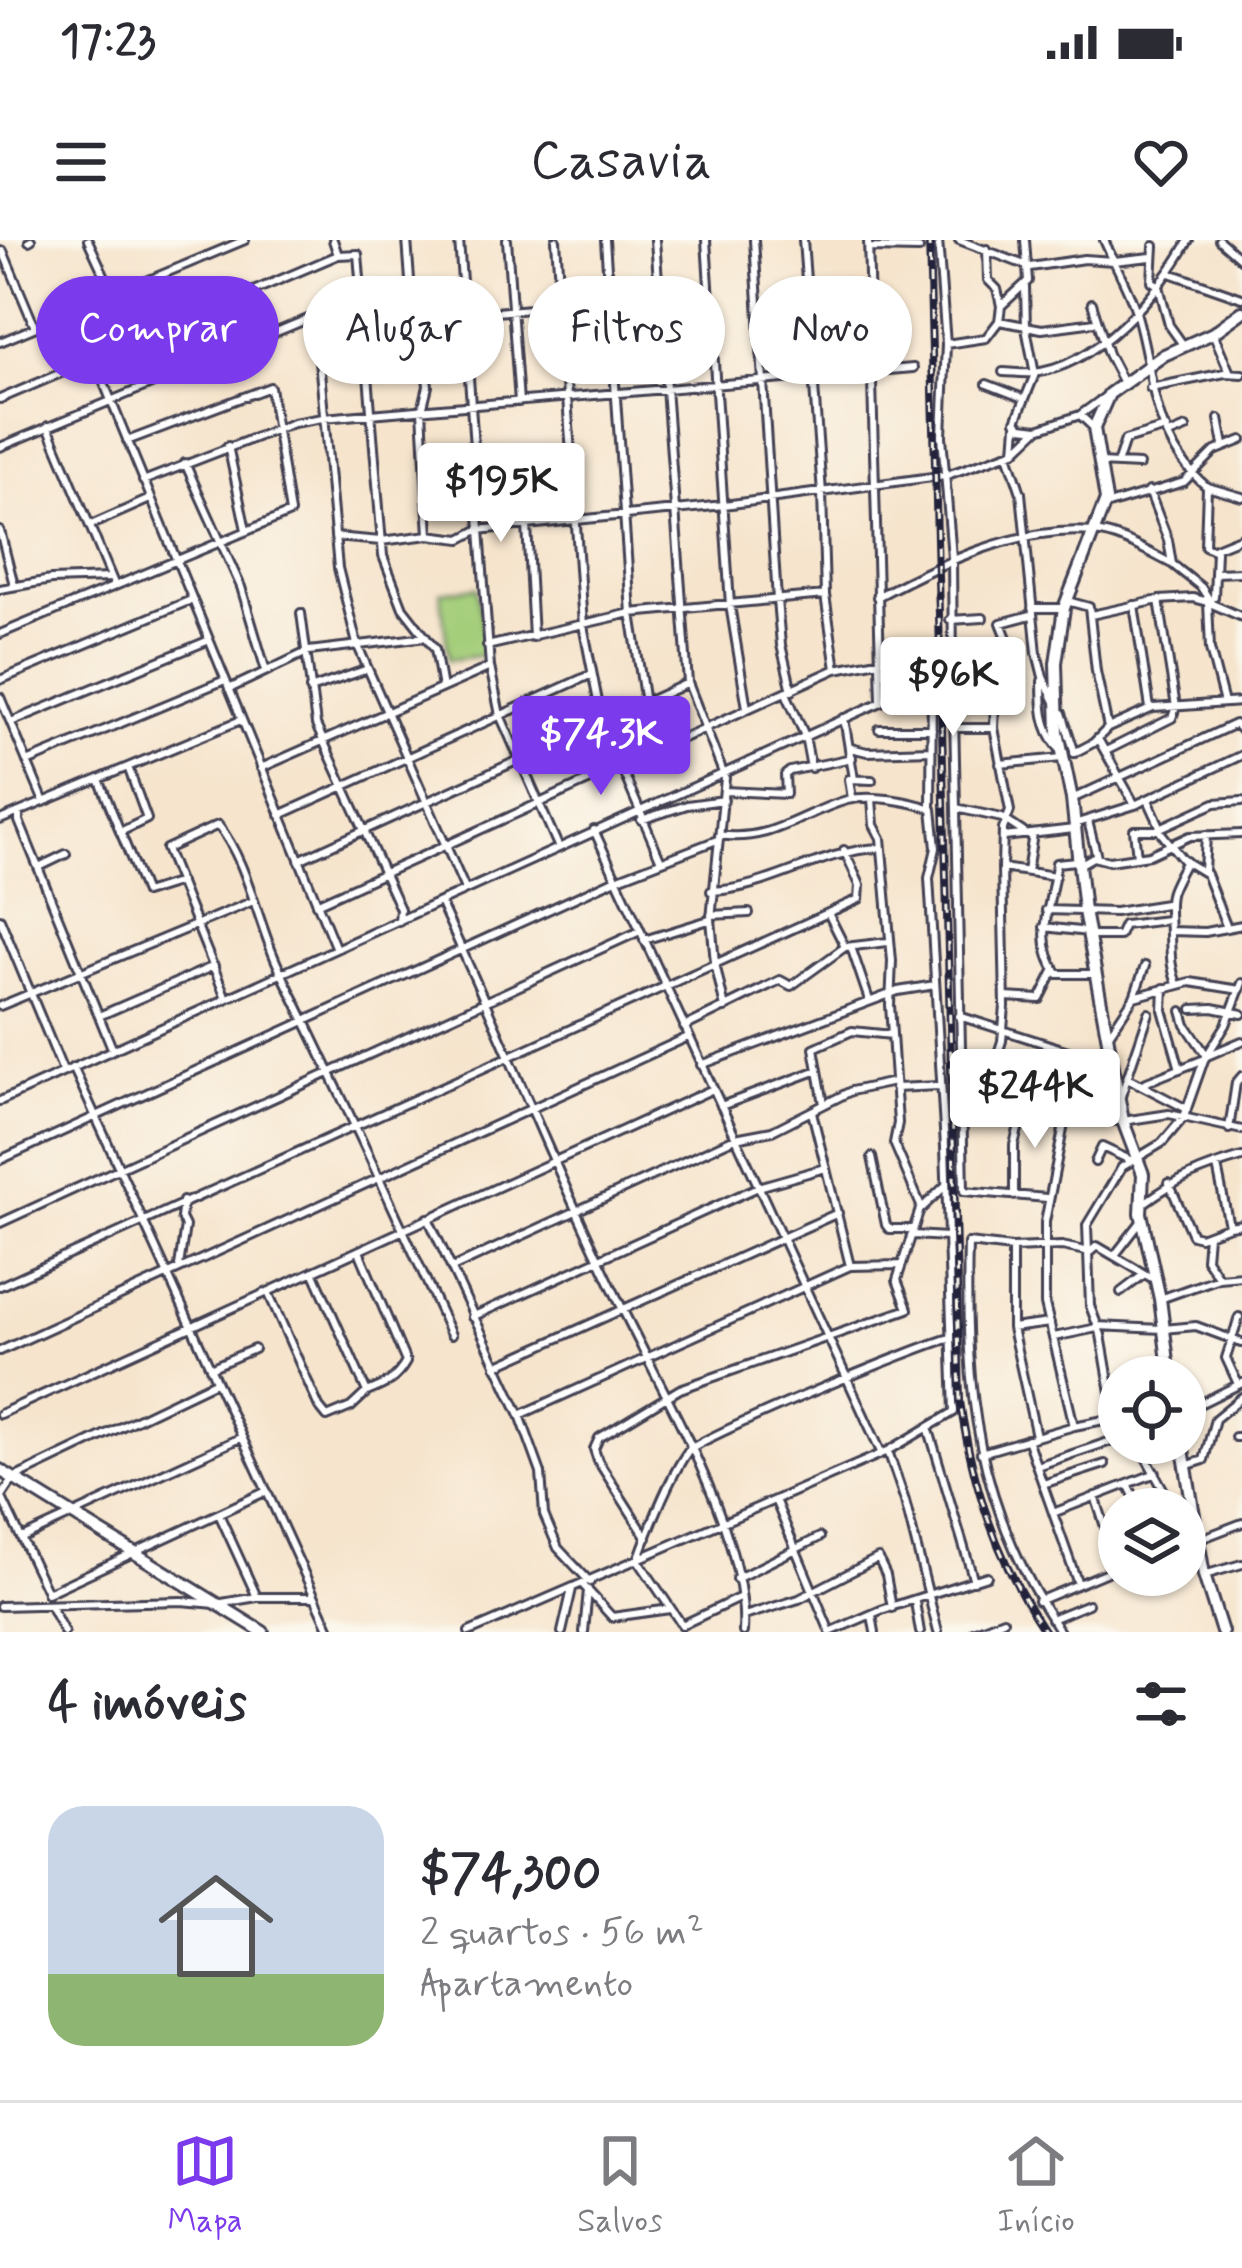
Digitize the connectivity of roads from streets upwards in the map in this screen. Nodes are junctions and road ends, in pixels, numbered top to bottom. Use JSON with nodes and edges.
{"nodes":[{"id":1,"x":88,"y":240,"type":"edge"},
{"id":2,"x":212,"y":240,"type":"edge"},
{"id":3,"x":245,"y":240,"type":"edge"},
{"id":4,"x":333,"y":240,"type":"edge"},
{"id":5,"x":407,"y":240,"type":"edge"},
{"id":6,"x":459,"y":240,"type":"edge"},
{"id":7,"x":507,"y":240,"type":"edge"},
{"id":8,"x":556,"y":240,"type":"edge"},
{"id":9,"x":605,"y":240,"type":"edge"},
{"id":10,"x":655,"y":240,"type":"edge"},
{"id":11,"x":706,"y":240,"type":"edge"},
{"id":12,"x":754,"y":240,"type":"edge"},
{"id":13,"x":803,"y":240,"type":"edge"},
{"id":14,"x":938,"y":240,"type":"edge"},
{"id":15,"x":959,"y":240,"type":"edge"},
{"id":16,"x":1024,"y":240,"type":"edge"},
{"id":17,"x":1104,"y":240,"type":"edge"},
{"id":18,"x":1190,"y":240,"type":"edge"},
{"id":19,"x":1219,"y":240,"type":"edge"},
{"id":20,"x":868,"y":244,"type":"edge"},
{"id":21,"x":1154,"y":246,"type":"dead end"},
{"id":22,"x":919,"y":249,"type":"dead end"},
{"id":23,"x":987,"y":249,"type":"junction"},
{"id":24,"x":3,"y":251,"type":"dead end"},
{"id":25,"x":217,"y":251,"type":"junction"},
{"id":26,"x":338,"y":255,"type":"junction"},
{"id":27,"x":1151,"y":257,"type":"junction"},
{"id":28,"x":1242,"y":260,"type":"edge"},
{"id":29,"x":1114,"y":261,"type":"junction"},
{"id":30,"x":1030,"y":267,"type":"junction"},
{"id":31,"x":1041,"y":267,"type":"junction"},
{"id":32,"x":1170,"y":273,"type":"junction"},
{"id":33,"x":105,"y":276,"type":"edge"},
{"id":34,"x":157,"y":276,"type":"edge"},
{"id":35,"x":361,"y":276,"type":"edge"},
{"id":36,"x":410,"y":276,"type":"edge"},
{"id":37,"x":462,"y":276,"type":"edge"},
{"id":38,"x":559,"y":276,"type":"edge"},
{"id":39,"x":608,"y":276,"type":"edge"},
{"id":40,"x":658,"y":276,"type":"edge"},
{"id":41,"x":709,"y":276,"type":"edge"},
{"id":42,"x":756,"y":276,"type":"edge"},
{"id":43,"x":806,"y":276,"type":"edge"},
{"id":44,"x":869,"y":276,"type":"edge"},
{"id":45,"x":279,"y":280,"type":"edge"},
{"id":46,"x":1027,"y":284,"type":"junction"},
{"id":47,"x":1160,"y":286,"type":"junction"},
{"id":48,"x":1242,"y":298,"type":"edge"},
{"id":49,"x":1093,"y":303,"type":"dead end"},
{"id":50,"x":1001,"y":306,"type":"junction"},
{"id":51,"x":528,"y":312,"type":"edge"},
{"id":52,"x":1136,"y":312,"type":"junction"},
{"id":53,"x":1242,"y":312,"type":"edge"},
{"id":54,"x":513,"y":314,"type":"junction"},
{"id":55,"x":504,"y":315,"type":"edge"},
{"id":56,"x":303,"y":321,"type":"edge"},
{"id":57,"x":999,"y":321,"type":"junction"},
{"id":58,"x":1095,"y":322,"type":"junction"},
{"id":59,"x":34,"y":327,"type":"joint"},
{"id":60,"x":1026,"y":328,"type":"junction"},
{"id":61,"x":1213,"y":333,"type":"junction"},
{"id":62,"x":1,"y":338,"type":"edge"},
{"id":63,"x":1103,"y":341,"type":"junction"},
{"id":64,"x":946,"y":344,"type":"junction"},
{"id":65,"x":1184,"y":346,"type":"junction"},
{"id":66,"x":1146,"y":368,"type":"junction"},
{"id":67,"x":1003,"y":372,"type":"dead end"},
{"id":68,"x":1231,"y":373,"type":"junction"},
{"id":69,"x":1035,"y":374,"type":"junction"},
{"id":70,"x":1242,"y":374,"type":"edge"},
{"id":71,"x":749,"y":382,"type":"edge"},
{"id":72,"x":1123,"y":383,"type":"junction"},
{"id":73,"x":36,"y":384,"type":"edge"},
{"id":74,"x":103,"y":384,"type":"edge"},
{"id":75,"x":320,"y":384,"type":"edge"},
{"id":76,"x":369,"y":384,"type":"edge"},
{"id":77,"x":428,"y":384,"type":"edge"},
{"id":78,"x":469,"y":384,"type":"edge"},
{"id":79,"x":567,"y":384,"type":"edge"},
{"id":80,"x":615,"y":384,"type":"edge"},
{"id":81,"x":664,"y":384,"type":"edge"},
{"id":82,"x":762,"y":384,"type":"edge"},
{"id":83,"x":814,"y":384,"type":"edge"},
{"id":84,"x":871,"y":384,"type":"edge"},
{"id":85,"x":987,"y":384,"type":"dead end"},
{"id":86,"x":714,"y":385,"type":"junction"},
{"id":87,"x":1150,"y":388,"type":"junction"},
{"id":88,"x":664,"y":390,"type":"junction"},
{"id":89,"x":616,"y":394,"type":"junction"},
{"id":90,"x":1109,"y":394,"type":"junction"},
{"id":91,"x":568,"y":398,"type":"junction"},
{"id":92,"x":1023,"y":398,"type":"junction"},
{"id":93,"x":0,"y":399,"type":"edge"},
{"id":94,"x":110,"y":401,"type":"junction"},
{"id":95,"x":519,"y":402,"type":"junction"},
{"id":96,"x":470,"y":407,"type":"junction"},
{"id":97,"x":422,"y":410,"type":"junction"},
{"id":98,"x":371,"y":412,"type":"junction"},
{"id":99,"x":1080,"y":415,"type":"junction"},
{"id":100,"x":323,"y":418,"type":"junction"},
{"id":101,"x":1219,"y":419,"type":"dead end"},
{"id":102,"x":1017,"y":424,"type":"junction"},
{"id":103,"x":48,"y":427,"type":"junction"},
{"id":104,"x":1094,"y":428,"type":"junction"},
{"id":105,"x":1186,"y":428,"type":"dead end"},
{"id":106,"x":1038,"y":429,"type":"junction"},
{"id":107,"x":277,"y":430,"type":"junction"},
{"id":108,"x":1168,"y":432,"type":"junction"},
{"id":109,"x":1242,"y":440,"type":"edge"},
{"id":110,"x":127,"y":441,"type":"junction"},
{"id":111,"x":228,"y":446,"type":"junction"},
{"id":112,"x":1224,"y":446,"type":"junction"},
{"id":113,"x":0,"y":447,"type":"edge"},
{"id":114,"x":1011,"y":453,"type":"junction"},
{"id":115,"x":185,"y":463,"type":"junction"},
{"id":116,"x":1100,"y":463,"type":"junction"},
{"id":117,"x":1117,"y":464,"type":"junction"},
{"id":118,"x":1138,"y":465,"type":"dead end"},
{"id":119,"x":947,"y":475,"type":"junction"},
{"id":120,"x":1193,"y":475,"type":"junction"},
{"id":121,"x":143,"y":481,"type":"junction"},
{"id":122,"x":574,"y":484,"type":"junction"},
{"id":123,"x":874,"y":486,"type":"junction"},
{"id":124,"x":1207,"y":487,"type":"junction"},
{"id":125,"x":523,"y":489,"type":"dead end"},
{"id":126,"x":1149,"y":491,"type":"junction"},
{"id":127,"x":822,"y":493,"type":"junction"},
{"id":128,"x":1242,"y":497,"type":"edge"},
{"id":129,"x":150,"y":499,"type":"junction"},
{"id":130,"x":773,"y":499,"type":"junction"},
{"id":131,"x":724,"y":505,"type":"junction"},
{"id":132,"x":1105,"y":506,"type":"junction"},
{"id":133,"x":673,"y":510,"type":"junction"},
{"id":134,"x":623,"y":514,"type":"junction"},
{"id":135,"x":576,"y":519,"type":"junction"},
{"id":136,"x":91,"y":525,"type":"junction"},
{"id":137,"x":527,"y":525,"type":"junction"},
{"id":138,"x":478,"y":530,"type":"junction"},
{"id":139,"x":0,"y":531,"type":"edge"},
{"id":140,"x":246,"y":531,"type":"junction"},
{"id":141,"x":1095,"y":532,"type":"junction"},
{"id":142,"x":428,"y":535,"type":"junction"},
{"id":143,"x":335,"y":537,"type":"junction"},
{"id":144,"x":1242,"y":537,"type":"edge"},
{"id":145,"x":1025,"y":539,"type":"junction"},
{"id":146,"x":381,"y":541,"type":"junction"},
{"id":147,"x":219,"y":542,"type":"junction"},
{"id":148,"x":1215,"y":548,"type":"junction"},
{"id":149,"x":952,"y":558,"type":"junction"},
{"id":150,"x":175,"y":560,"type":"junction"},
{"id":151,"x":1172,"y":564,"type":"junction"},
{"id":152,"x":1242,"y":572,"type":"edge"},
{"id":153,"x":1215,"y":573,"type":"junction"},
{"id":154,"x":113,"y":582,"type":"junction"},
{"id":155,"x":15,"y":586,"type":"junction"},
{"id":156,"x":0,"y":589,"type":"edge"},
{"id":157,"x":825,"y":595,"type":"junction"},
{"id":158,"x":876,"y":597,"type":"junction"},
{"id":159,"x":191,"y":600,"type":"junction"},
{"id":160,"x":777,"y":600,"type":"junction"},
{"id":161,"x":1159,"y":600,"type":"junction"},
{"id":162,"x":1211,"y":602,"type":"junction"},
{"id":163,"x":730,"y":604,"type":"junction"},
{"id":164,"x":1066,"y":605,"type":"junction"},
{"id":165,"x":1134,"y":605,"type":"junction"},
{"id":166,"x":680,"y":609,"type":"junction"},
{"id":167,"x":1031,"y":612,"type":"junction"},
{"id":168,"x":301,"y":613,"type":"dead end"},
{"id":169,"x":631,"y":613,"type":"junction"},
{"id":170,"x":1090,"y":615,"type":"junction"},
{"id":171,"x":1242,"y":616,"type":"edge"},
{"id":172,"x":983,"y":618,"type":"dead end"},
{"id":173,"x":950,"y":620,"type":"junction"},
{"id":174,"x":583,"y":625,"type":"junction"},
{"id":175,"x":0,"y":634,"type":"edge"},
{"id":176,"x":426,"y":637,"type":"junction"},
{"id":177,"x":533,"y":637,"type":"junction"},
{"id":178,"x":208,"y":640,"type":"junction"},
{"id":179,"x":357,"y":644,"type":"junction"},
{"id":180,"x":488,"y":646,"type":"junction"},
{"id":181,"x":931,"y":651,"type":"dead end"},
{"id":182,"x":309,"y":652,"type":"junction"},
{"id":183,"x":997,"y":658,"type":"junction"},
{"id":184,"x":878,"y":660,"type":"junction"},
{"id":185,"x":953,"y":666,"type":"junction"},
{"id":186,"x":490,"y":667,"type":"junction"},
{"id":187,"x":368,"y":669,"type":"junction"},
{"id":188,"x":836,"y":669,"type":"junction"},
{"id":189,"x":266,"y":670,"type":"junction"},
{"id":190,"x":592,"y":674,"type":"junction"},
{"id":191,"x":1042,"y":677,"type":"junction"},
{"id":192,"x":0,"y":680,"type":"edge"},
{"id":193,"x":225,"y":680,"type":"junction"},
{"id":194,"x":932,"y":680,"type":"junction"},
{"id":195,"x":688,"y":683,"type":"junction"},
{"id":196,"x":442,"y":688,"type":"junction"},
{"id":197,"x":229,"y":689,"type":"junction"},
{"id":198,"x":310,"y":689,"type":"junction"},
{"id":199,"x":789,"y":692,"type":"junction"},
{"id":200,"x":0,"y":697,"type":"edge"},
{"id":201,"x":881,"y":700,"type":"junction"},
{"id":202,"x":645,"y":701,"type":"junction"},
{"id":203,"x":1055,"y":701,"type":"junction"},
{"id":204,"x":1242,"y":702,"type":"edge"},
{"id":205,"x":1224,"y":704,"type":"junction"},
{"id":206,"x":1175,"y":706,"type":"junction"},
{"id":207,"x":747,"y":709,"type":"junction"},
{"id":208,"x":1150,"y":709,"type":"junction"},
{"id":209,"x":387,"y":711,"type":"junction"},
{"id":210,"x":500,"y":715,"type":"junction"},
{"id":211,"x":844,"y":718,"type":"junction"},
{"id":212,"x":242,"y":720,"type":"junction"},
{"id":213,"x":11,"y":722,"type":"junction"},
{"id":214,"x":602,"y":722,"type":"junction"},
{"id":215,"x":955,"y":728,"type":"junction"},
{"id":216,"x":994,"y":728,"type":"junction"},
{"id":217,"x":1108,"y":728,"type":"junction"},
{"id":218,"x":879,"y":729,"type":"dead end"},
{"id":219,"x":932,"y":729,"type":"junction"},
{"id":220,"x":703,"y":730,"type":"junction"},
{"id":221,"x":1242,"y":731,"type":"edge"},
{"id":222,"x":805,"y":736,"type":"junction"},
{"id":223,"x":1098,"y":739,"type":"junction"},
{"id":224,"x":323,"y":740,"type":"junction"},
{"id":225,"x":851,"y":748,"type":"junction"},
{"id":226,"x":931,"y":750,"type":"junction"},
{"id":227,"x":1106,"y":751,"type":"junction"},
{"id":228,"x":1066,"y":754,"type":"junction"},
{"id":229,"x":1242,"y":754,"type":"edge"},
{"id":230,"x":407,"y":758,"type":"junction"},
{"id":231,"x":852,"y":758,"type":"junction"},
{"id":232,"x":518,"y":760,"type":"junction"},
{"id":233,"x":27,"y":762,"type":"junction"},
{"id":234,"x":1000,"y":764,"type":"junction"},
{"id":235,"x":128,"y":766,"type":"junction"},
{"id":236,"x":620,"y":766,"type":"junction"},
{"id":237,"x":261,"y":768,"type":"junction"},
{"id":238,"x":811,"y":768,"type":"junction"},
{"id":239,"x":724,"y":773,"type":"junction"},
{"id":240,"x":1122,"y":777,"type":"junction"},
{"id":241,"x":854,"y":778,"type":"junction"},
{"id":242,"x":99,"y":779,"type":"junction"},
{"id":243,"x":872,"y":780,"type":"dead end"},
{"id":244,"x":344,"y":786,"type":"junction"},
{"id":245,"x":680,"y":793,"type":"junction"},
{"id":246,"x":724,"y":796,"type":"junction"},
{"id":247,"x":852,"y":799,"type":"junction"},
{"id":248,"x":872,"y":799,"type":"junction"},
{"id":249,"x":1072,"y":799,"type":"junction"},
{"id":250,"x":1149,"y":800,"type":"junction"},
{"id":251,"x":426,"y":801,"type":"junction"},
{"id":252,"x":1242,"y":801,"type":"edge"},
{"id":253,"x":44,"y":802,"type":"junction"},
{"id":254,"x":539,"y":804,"type":"junction"},
{"id":255,"x":1135,"y":805,"type":"junction"},
{"id":256,"x":681,"y":807,"type":"junction"},
{"id":257,"x":931,"y":807,"type":"junction"},
{"id":258,"x":956,"y":808,"type":"junction"},
{"id":259,"x":280,"y":815,"type":"junction"},
{"id":260,"x":17,"y":816,"type":"junction"},
{"id":261,"x":639,"y":816,"type":"junction"},
{"id":262,"x":0,"y":820,"type":"edge"},
{"id":263,"x":1007,"y":820,"type":"junction"},
{"id":264,"x":1079,"y":825,"type":"junction"},
{"id":265,"x":1159,"y":828,"type":"junction"},
{"id":266,"x":363,"y":830,"type":"junction"},
{"id":267,"x":594,"y":830,"type":"junction"},
{"id":268,"x":120,"y":832,"type":"junction"},
{"id":269,"x":1028,"y":832,"type":"junction"},
{"id":270,"x":1242,"y":834,"type":"edge"},
{"id":271,"x":1206,"y":835,"type":"junction"},
{"id":272,"x":1004,"y":837,"type":"junction"},
{"id":273,"x":718,"y":838,"type":"junction"},
{"id":274,"x":446,"y":846,"type":"junction"},
{"id":275,"x":1172,"y":846,"type":"junction"},
{"id":276,"x":559,"y":848,"type":"junction"},
{"id":277,"x":882,"y":848,"type":"junction"},
{"id":278,"x":844,"y":850,"type":"junction"},
{"id":279,"x":66,"y":854,"type":"dead end"},
{"id":280,"x":1097,"y":857,"type":"junction"},
{"id":281,"x":1137,"y":857,"type":"junction"},
{"id":282,"x":298,"y":860,"type":"junction"},
{"id":283,"x":661,"y":861,"type":"junction"},
{"id":284,"x":1186,"y":861,"type":"junction"},
{"id":285,"x":1077,"y":864,"type":"junction"},
{"id":286,"x":39,"y":867,"type":"junction"},
{"id":287,"x":1002,"y":868,"type":"junction"},
{"id":288,"x":1027,"y":872,"type":"junction"},
{"id":289,"x":1204,"y":872,"type":"junction"},
{"id":290,"x":383,"y":874,"type":"junction"},
{"id":291,"x":1055,"y":876,"type":"junction"},
{"id":292,"x":616,"y":879,"type":"junction"},
{"id":293,"x":180,"y":882,"type":"junction"},
{"id":294,"x":465,"y":889,"type":"junction"},
{"id":295,"x":711,"y":891,"type":"junction"},
{"id":296,"x":253,"y":901,"type":"junction"},
{"id":297,"x":440,"y":902,"type":"junction"},
{"id":298,"x":316,"y":904,"type":"junction"},
{"id":299,"x":1166,"y":904,"type":"junction"},
{"id":300,"x":1046,"y":910,"type":"junction"},
{"id":301,"x":1084,"y":911,"type":"junction"},
{"id":302,"x":749,"y":913,"type":"dead end"},
{"id":303,"x":828,"y":913,"type":"junction"},
{"id":304,"x":711,"y":917,"type":"junction"},
{"id":305,"x":0,"y":919,"type":"edge"},
{"id":306,"x":403,"y":919,"type":"junction"},
{"id":307,"x":1168,"y":920,"type":"junction"},
{"id":308,"x":196,"y":924,"type":"junction"},
{"id":309,"x":1242,"y":925,"type":"edge"},
{"id":310,"x":1044,"y":927,"type":"junction"},
{"id":311,"x":1227,"y":928,"type":"junction"},
{"id":312,"x":640,"y":931,"type":"junction"},
{"id":313,"x":1170,"y":932,"type":"junction"},
{"id":314,"x":1089,"y":934,"type":"junction"},
{"id":315,"x":644,"y":940,"type":"junction"},
{"id":316,"x":890,"y":942,"type":"junction"},
{"id":317,"x":848,"y":947,"type":"junction"},
{"id":318,"x":336,"y":949,"type":"junction"},
{"id":319,"x":462,"y":950,"type":"junction"},
{"id":320,"x":715,"y":963,"type":"junction"},
{"id":321,"x":1144,"y":966,"type":"dead end"},
{"id":322,"x":214,"y":967,"type":"junction"},
{"id":323,"x":1054,"y":971,"type":"junction"},
{"id":324,"x":81,"y":973,"type":"junction"},
{"id":325,"x":282,"y":974,"type":"junction"},
{"id":326,"x":1094,"y":974,"type":"junction"},
{"id":327,"x":664,"y":984,"type":"junction"},
{"id":328,"x":1177,"y":984,"type":"junction"},
{"id":329,"x":935,"y":985,"type":"junction"},
{"id":330,"x":1241,"y":987,"type":"edge"},
{"id":331,"x":1164,"y":988,"type":"junction"},
{"id":332,"x":31,"y":993,"type":"junction"},
{"id":333,"x":892,"y":994,"type":"junction"},
{"id":334,"x":1005,"y":997,"type":"junction"},
{"id":335,"x":1134,"y":997,"type":"junction"},
{"id":336,"x":226,"y":998,"type":"junction"},
{"id":337,"x":870,"y":1001,"type":"junction"},
{"id":338,"x":487,"y":1003,"type":"junction"},
{"id":339,"x":0,"y":1006,"type":"edge"},
{"id":340,"x":725,"y":1008,"type":"junction"},
{"id":341,"x":1193,"y":1009,"type":"dead end"},
{"id":342,"x":1182,"y":1011,"type":"dead end"},
{"id":343,"x":1231,"y":1012,"type":"junction"},
{"id":344,"x":1149,"y":1013,"type":"dead end"},
{"id":345,"x":1242,"y":1015,"type":"edge"},
{"id":346,"x":99,"y":1016,"type":"junction"},
{"id":347,"x":958,"y":1016,"type":"junction"},
{"id":348,"x":307,"y":1021,"type":"junction"},
{"id":349,"x":684,"y":1027,"type":"junction"},
{"id":350,"x":1004,"y":1029,"type":"junction"},
{"id":351,"x":892,"y":1035,"type":"junction"},
{"id":352,"x":688,"y":1036,"type":"junction"},
{"id":353,"x":1108,"y":1036,"type":"junction"},
{"id":354,"x":1242,"y":1041,"type":"edge"},
{"id":355,"x":112,"y":1048,"type":"junction"},
{"id":356,"x":1078,"y":1052,"type":"junction"},
{"id":357,"x":509,"y":1055,"type":"junction"},
{"id":358,"x":1206,"y":1058,"type":"junction"},
{"id":359,"x":701,"y":1065,"type":"junction"},
{"id":360,"x":1115,"y":1066,"type":"junction"},
{"id":361,"x":74,"y":1067,"type":"junction"},
{"id":362,"x":1180,"y":1069,"type":"junction"},
{"id":363,"x":818,"y":1070,"type":"junction"},
{"id":364,"x":64,"y":1071,"type":"junction"},
{"id":365,"x":332,"y":1073,"type":"junction"},
{"id":366,"x":1042,"y":1073,"type":"dead end"},
{"id":367,"x":1242,"y":1076,"type":"edge"},
{"id":368,"x":1129,"y":1079,"type":"junction"},
{"id":369,"x":894,"y":1085,"type":"junction"},
{"id":370,"x":1139,"y":1085,"type":"junction"},
{"id":371,"x":941,"y":1086,"type":"junction"},
{"id":372,"x":713,"y":1089,"type":"junction"},
{"id":373,"x":962,"y":1090,"type":"junction"},
{"id":374,"x":985,"y":1093,"type":"junction"},
{"id":375,"x":1121,"y":1096,"type":"junction"},
{"id":376,"x":0,"y":1101,"type":"edge"},
{"id":377,"x":1025,"y":1102,"type":"junction"},
{"id":378,"x":824,"y":1104,"type":"junction"},
{"id":379,"x":1040,"y":1105,"type":"junction"},
{"id":380,"x":721,"y":1106,"type":"junction"},
{"id":381,"x":532,"y":1109,"type":"junction"},
{"id":382,"x":812,"y":1111,"type":"junction"},
{"id":383,"x":1186,"y":1113,"type":"junction"},
{"id":384,"x":1067,"y":1114,"type":"junction"},
{"id":385,"x":96,"y":1115,"type":"junction"},
{"id":386,"x":1123,"y":1121,"type":"junction"},
{"id":387,"x":356,"y":1125,"type":"junction"},
{"id":388,"x":1229,"y":1129,"type":"junction"},
{"id":389,"x":1242,"y":1130,"type":"edge"},
{"id":390,"x":735,"y":1138,"type":"junction"},
{"id":391,"x":872,"y":1157,"type":"dead end"},
{"id":392,"x":1132,"y":1159,"type":"junction"},
{"id":393,"x":1241,"y":1159,"type":"edge"},
{"id":394,"x":0,"y":1160,"type":"edge"},
{"id":395,"x":554,"y":1161,"type":"junction"},
{"id":396,"x":1095,"y":1162,"type":"dead end"},
{"id":397,"x":1217,"y":1165,"type":"junction"},
{"id":398,"x":824,"y":1168,"type":"junction"},
{"id":399,"x":119,"y":1169,"type":"junction"},
{"id":400,"x":380,"y":1178,"type":"junction"},
{"id":401,"x":1169,"y":1183,"type":"junction"},
{"id":402,"x":946,"y":1185,"type":"junction"},
{"id":403,"x":758,"y":1187,"type":"junction"},
{"id":404,"x":1014,"y":1196,"type":"junction"},
{"id":405,"x":1047,"y":1198,"type":"junction"},
{"id":406,"x":183,"y":1202,"type":"junction"},
{"id":407,"x":1141,"y":1204,"type":"junction"},
{"id":408,"x":921,"y":1209,"type":"junction"},
{"id":409,"x":579,"y":1210,"type":"junction"},
{"id":410,"x":838,"y":1213,"type":"junction"},
{"id":411,"x":428,"y":1218,"type":"junction"},
{"id":412,"x":1143,"y":1220,"type":"junction"},
{"id":413,"x":142,"y":1221,"type":"junction"},
{"id":414,"x":0,"y":1222,"type":"edge"},
{"id":415,"x":1242,"y":1224,"type":"edge"},
{"id":416,"x":1229,"y":1226,"type":"junction"},
{"id":417,"x":402,"y":1228,"type":"junction"},
{"id":418,"x":913,"y":1232,"type":"junction"},
{"id":419,"x":1208,"y":1235,"type":"junction"},
{"id":420,"x":781,"y":1236,"type":"junction"},
{"id":421,"x":947,"y":1238,"type":"junction"},
{"id":422,"x":1045,"y":1245,"type":"junction"},
{"id":423,"x":1012,"y":1248,"type":"junction"},
{"id":424,"x":358,"y":1251,"type":"junction"},
{"id":425,"x":1087,"y":1251,"type":"junction"},
{"id":426,"x":1115,"y":1255,"type":"junction"},
{"id":427,"x":600,"y":1259,"type":"junction"},
{"id":428,"x":902,"y":1265,"type":"junction"},
{"id":429,"x":850,"y":1266,"type":"junction"},
{"id":430,"x":452,"y":1268,"type":"junction"},
{"id":431,"x":313,"y":1271,"type":"junction"},
{"id":432,"x":169,"y":1275,"type":"junction"},
{"id":433,"x":1143,"y":1275,"type":"junction"},
{"id":434,"x":1242,"y":1276,"type":"edge"},
{"id":435,"x":1219,"y":1278,"type":"junction"},
{"id":436,"x":1156,"y":1281,"type":"junction"},
{"id":437,"x":806,"y":1283,"type":"junction"},
{"id":438,"x":0,"y":1286,"type":"edge"},
{"id":439,"x":268,"y":1292,"type":"junction"},
{"id":440,"x":1121,"y":1292,"type":"dead end"},
{"id":441,"x":1160,"y":1299,"type":"junction"},
{"id":442,"x":622,"y":1310,"type":"junction"},
{"id":443,"x":472,"y":1317,"type":"junction"},
{"id":444,"x":1239,"y":1317,"type":"dead end"},
{"id":445,"x":1050,"y":1323,"type":"junction"},
{"id":446,"x":190,"y":1326,"type":"junction"},
{"id":447,"x":1098,"y":1327,"type":"junction"},
{"id":448,"x":1012,"y":1328,"type":"junction"},
{"id":449,"x":1163,"y":1329,"type":"junction"},
{"id":450,"x":451,"y":1335,"type":"dead end"},
{"id":451,"x":827,"y":1335,"type":"junction"},
{"id":452,"x":1054,"y":1337,"type":"junction"},
{"id":453,"x":951,"y":1338,"type":"junction"},
{"id":454,"x":1234,"y":1338,"type":"junction"},
{"id":455,"x":1242,"y":1343,"type":"edge"},
{"id":456,"x":254,"y":1349,"type":"dead end"},
{"id":457,"x":0,"y":1351,"type":"edge"},
{"id":458,"x":1104,"y":1356,"type":"edge"},
{"id":459,"x":1168,"y":1356,"type":"edge"},
{"id":460,"x":647,"y":1357,"type":"junction"},
{"id":461,"x":496,"y":1366,"type":"junction"},
{"id":462,"x":210,"y":1369,"type":"junction"},
{"id":463,"x":846,"y":1378,"type":"junction"},
{"id":464,"x":215,"y":1382,"type":"junction"},
{"id":465,"x":1240,"y":1383,"type":"edge"},
{"id":466,"x":367,"y":1393,"type":"junction"},
{"id":467,"x":666,"y":1395,"type":"junction"},
{"id":468,"x":1242,"y":1397,"type":"edge"},
{"id":469,"x":1206,"y":1400,"type":"edge"},
{"id":470,"x":0,"y":1414,"type":"edge"},
{"id":471,"x":520,"y":1415,"type":"junction"},
{"id":472,"x":1098,"y":1420,"type":"edge"},
{"id":473,"x":1074,"y":1426,"type":"junction"},
{"id":474,"x":929,"y":1430,"type":"junction"},
{"id":475,"x":1031,"y":1437,"type":"junction"},
{"id":476,"x":240,"y":1438,"type":"junction"},
{"id":477,"x":1098,"y":1445,"type":"edge"},
{"id":478,"x":690,"y":1448,"type":"junction"},
{"id":479,"x":885,"y":1451,"type":"junction"},
{"id":480,"x":981,"y":1453,"type":"junction"},
{"id":481,"x":1105,"y":1464,"type":"dead end"},
{"id":482,"x":1151,"y":1464,"type":"edge"},
{"id":483,"x":1036,"y":1466,"type":"junction"},
{"id":484,"x":1185,"y":1466,"type":"joint"},
{"id":485,"x":0,"y":1470,"type":"edge"},
{"id":486,"x":1156,"y":1473,"type":"junction"},
{"id":487,"x":14,"y":1478,"type":"junction"},
{"id":488,"x":1043,"y":1484,"type":"junction"},
{"id":489,"x":1128,"y":1484,"type":"junction"},
{"id":490,"x":1130,"y":1488,"type":"edge"},
{"id":491,"x":1164,"y":1488,"type":"edge"},
{"id":492,"x":1191,"y":1488,"type":"edge"},
{"id":493,"x":267,"y":1491,"type":"junction"},
{"id":494,"x":0,"y":1496,"type":"edge"},
{"id":495,"x":1095,"y":1496,"type":"junction"},
{"id":496,"x":776,"y":1501,"type":"junction"},
{"id":497,"x":1098,"y":1505,"type":"edge"},
{"id":498,"x":1053,"y":1513,"type":"junction"},
{"id":499,"x":74,"y":1514,"type":"junction"},
{"id":500,"x":219,"y":1514,"type":"junction"},
{"id":501,"x":724,"y":1524,"type":"junction"},
{"id":502,"x":1241,"y":1527,"type":"edge"},
{"id":503,"x":22,"y":1538,"type":"junction"},
{"id":504,"x":647,"y":1538,"type":"junction"},
{"id":505,"x":820,"y":1538,"type":"dead end"},
{"id":506,"x":1206,"y":1538,"type":"edge"},
{"id":507,"x":794,"y":1551,"type":"junction"},
{"id":508,"x":134,"y":1555,"type":"junction"},
{"id":509,"x":638,"y":1560,"type":"junction"},
{"id":510,"x":1242,"y":1564,"type":"edge"},
{"id":511,"x":1206,"y":1573,"type":"edge"},
{"id":512,"x":987,"y":1576,"type":"dead end"},
{"id":513,"x":1098,"y":1576,"type":"edge"},
{"id":514,"x":736,"y":1579,"type":"junction"},
{"id":515,"x":1206,"y":1580,"type":"edge"},
{"id":516,"x":974,"y":1581,"type":"junction"},
{"id":517,"x":1078,"y":1584,"type":"junction"},
{"id":518,"x":587,"y":1586,"type":"junction"},
{"id":519,"x":572,"y":1589,"type":"junction"},
{"id":520,"x":814,"y":1592,"type":"junction"},
{"id":521,"x":47,"y":1593,"type":"junction"},
{"id":522,"x":315,"y":1597,"type":"junction"},
{"id":523,"x":741,"y":1597,"type":"junction"},
{"id":524,"x":929,"y":1597,"type":"junction"},
{"id":525,"x":257,"y":1598,"type":"junction"},
{"id":526,"x":1038,"y":1601,"type":"junction"},
{"id":527,"x":915,"y":1602,"type":"junction"},
{"id":528,"x":50,"y":1604,"type":"junction"},
{"id":529,"x":216,"y":1604,"type":"junction"},
{"id":530,"x":1088,"y":1604,"type":"dead end"},
{"id":531,"x":0,"y":1606,"type":"edge"},
{"id":532,"x":892,"y":1608,"type":"junction"},
{"id":533,"x":670,"y":1609,"type":"junction"},
{"id":534,"x":872,"y":1615,"type":"junction"},
{"id":535,"x":744,"y":1616,"type":"junction"},
{"id":536,"x":613,"y":1618,"type":"junction"},
{"id":537,"x":1051,"y":1619,"type":"junction"},
{"id":538,"x":998,"y":1626,"type":"edge"},
{"id":539,"x":620,"y":1630,"type":"edge"},
{"id":540,"x":64,"y":1632,"type":"edge"},
{"id":541,"x":263,"y":1632,"type":"edge"},
{"id":542,"x":331,"y":1632,"type":"edge"},
{"id":543,"x":469,"y":1632,"type":"edge"},
{"id":544,"x":562,"y":1632,"type":"edge"},
{"id":545,"x":584,"y":1632,"type":"edge"},
{"id":546,"x":743,"y":1632,"type":"edge"},
{"id":547,"x":830,"y":1632,"type":"edge"},
{"id":548,"x":875,"y":1632,"type":"edge"},
{"id":549,"x":920,"y":1632,"type":"edge"},
{"id":550,"x":938,"y":1632,"type":"edge"},
{"id":551,"x":973,"y":1632,"type":"edge"},
{"id":552,"x":1060,"y":1632,"type":"edge"},
{"id":553,"x":1222,"y":1632,"type":"edge"}],
"edges":[{"from":1,"to":33,"type":"street"},
{"from":2,"to":25,"type":"street"},
{"from":3,"to":25,"type":"street"},
{"from":4,"to":26,"type":"street"},
{"from":5,"to":36,"type":"street"},
{"from":6,"to":37,"type":"street"},
{"from":7,"to":54,"type":"street"},
{"from":8,"to":38,"type":"street"},
{"from":9,"to":39,"type":"street"},
{"from":10,"to":40,"type":"street"},
{"from":11,"to":41,"type":"street"},
{"from":12,"to":42,"type":"street"},
{"from":13,"to":43,"type":"street"},
{"from":14,"to":64,"type":"street"},
{"from":15,"to":23,"type":"street"},
{"from":16,"to":30,"type":"street"},
{"from":17,"to":29,"type":"street"},
{"from":18,"to":32,"type":"street"},
{"from":19,"to":28,"type":"street"},
{"from":20,"to":22,"type":"street"},
{"from":20,"to":44,"type":"street"},
{"from":21,"to":27,"type":"street"},
{"from":23,"to":30,"type":"street"},
{"from":23,"to":50,"type":"street"},
{"from":24,"to":59,"type":"street"},
{"from":25,"to":34,"type":"street"},
{"from":26,"to":35,"type":"street"},
{"from":26,"to":45,"type":"street"},
{"from":27,"to":29,"type":"street"},
{"from":27,"to":47,"type":"street"},
{"from":29,"to":31,"type":"street"},
{"from":29,"to":52,"type":"street"},
{"from":30,"to":31,"type":"street"},
{"from":30,"to":46,"type":"street"},
{"from":31,"to":46,"type":"street"},
{"from":32,"to":47,"type":"street"},
{"from":32,"to":48,"type":"street"},
{"from":46,"to":50,"type":"street"},
{"from":46,"to":60,"type":"street"},
{"from":47,"to":52,"type":"street"},
{"from":47,"to":65,"type":"street"},
{"from":49,"to":58,"type":"street"},
{"from":50,"to":57,"type":"street"},
{"from":51,"to":54,"type":"street"},
{"from":52,"to":63,"type":"street"},
{"from":52,"to":66,"type":"street"},
{"from":53,"to":61,"type":"street"},
{"from":54,"to":55,"type":"street"},
{"from":54,"to":95,"type":"street"},
{"from":56,"to":94,"type":"street"},
{"from":57,"to":60,"type":"street"},
{"from":57,"to":64,"type":"street"},
{"from":58,"to":60,"type":"street"},
{"from":58,"to":63,"type":"street"},
{"from":59,"to":62,"type":"street"},
{"from":60,"to":69,"type":"street"},
{"from":61,"to":65,"type":"street"},
{"from":61,"to":68,"type":"street"},
{"from":63,"to":69,"type":"street"},
{"from":63,"to":72,"type":"street"},
{"from":64,"to":119,"type":"street"},
{"from":65,"to":66,"type":"street"},
{"from":66,"to":72,"type":"street"},
{"from":66,"to":87,"type":"street"},
{"from":67,"to":69,"type":"street"},
{"from":68,"to":70,"type":"street"},
{"from":68,"to":87,"type":"street"},
{"from":69,"to":92,"type":"street"},
{"from":71,"to":86,"type":"street"},
{"from":72,"to":90,"type":"street"},
{"from":73,"to":93,"type":"street"},
{"from":74,"to":94,"type":"street"},
{"from":75,"to":100,"type":"street"},
{"from":76,"to":98,"type":"street"},
{"from":77,"to":97,"type":"street"},
{"from":78,"to":96,"type":"street"},
{"from":79,"to":91,"type":"street"},
{"from":80,"to":89,"type":"street"},
{"from":81,"to":88,"type":"street"},
{"from":82,"to":130,"type":"street"},
{"from":83,"to":127,"type":"street"},
{"from":84,"to":123,"type":"street"},
{"from":85,"to":92,"type":"street"},
{"from":86,"to":88,"type":"street"},
{"from":86,"to":131,"type":"street"},
{"from":87,"to":108,"type":"street"},
{"from":88,"to":89,"type":"street"},
{"from":88,"to":133,"type":"street"},
{"from":89,"to":91,"type":"street"},
{"from":89,"to":134,"type":"street"},
{"from":90,"to":99,"type":"street"},
{"from":90,"to":104,"type":"street"},
{"from":91,"to":95,"type":"street"},
{"from":91,"to":122,"type":"street"},
{"from":92,"to":102,"type":"street"},
{"from":94,"to":103,"type":"street"},
{"from":94,"to":110,"type":"street"},
{"from":95,"to":96,"type":"street"},
{"from":96,"to":97,"type":"street"},
{"from":96,"to":138,"type":"street"},
{"from":97,"to":98,"type":"street"},
{"from":97,"to":142,"type":"street"},
{"from":98,"to":100,"type":"street"},
{"from":98,"to":146,"type":"street"},
{"from":99,"to":104,"type":"street"},
{"from":99,"to":106,"type":"street"},
{"from":100,"to":107,"type":"street"},
{"from":100,"to":143,"type":"street"},
{"from":101,"to":112,"type":"street"},
{"from":102,"to":106,"type":"street"},
{"from":102,"to":114,"type":"street"},
{"from":103,"to":113,"type":"street"},
{"from":103,"to":136,"type":"street"},
{"from":104,"to":116,"type":"street"},
{"from":105,"to":108,"type":"street"},
{"from":106,"to":114,"type":"street"},
{"from":107,"to":110,"type":"street"},
{"from":107,"to":111,"type":"street"},
{"from":107,"to":140,"type":"street"},
{"from":108,"to":117,"type":"street"},
{"from":108,"to":120,"type":"street"},
{"from":109,"to":112,"type":"street"},
{"from":110,"to":121,"type":"street"},
{"from":111,"to":115,"type":"street"},
{"from":111,"to":140,"type":"street"},
{"from":112,"to":120,"type":"street"},
{"from":114,"to":119,"type":"street"},
{"from":114,"to":145,"type":"street"},
{"from":115,"to":121,"type":"street"},
{"from":115,"to":147,"type":"street"},
{"from":116,"to":117,"type":"street"},
{"from":116,"to":132,"type":"street"},
{"from":117,"to":118,"type":"street"},
{"from":119,"to":123,"type":"street"},
{"from":119,"to":149,"type":"street"},
{"from":120,"to":124,"type":"street"},
{"from":120,"to":126,"type":"street"},
{"from":121,"to":129,"type":"street"},
{"from":122,"to":125,"type":"street"},
{"from":122,"to":135,"type":"street"},
{"from":123,"to":127,"type":"street"},
{"from":123,"to":158,"type":"street"},
{"from":124,"to":128,"type":"street"},
{"from":124,"to":148,"type":"street"},
{"from":126,"to":132,"type":"street"},
{"from":126,"to":151,"type":"street"},
{"from":127,"to":130,"type":"street"},
{"from":127,"to":157,"type":"street"},
{"from":129,"to":136,"type":"street"},
{"from":129,"to":150,"type":"street"},
{"from":130,"to":131,"type":"street"},
{"from":130,"to":160,"type":"street"},
{"from":131,"to":133,"type":"street"},
{"from":131,"to":163,"type":"street"},
{"from":132,"to":141,"type":"street"},
{"from":133,"to":134,"type":"street"},
{"from":133,"to":166,"type":"street"},
{"from":134,"to":135,"type":"street"},
{"from":134,"to":169,"type":"street"},
{"from":135,"to":137,"type":"street"},
{"from":135,"to":174,"type":"street"},
{"from":136,"to":154,"type":"street"},
{"from":137,"to":138,"type":"street"},
{"from":137,"to":177,"type":"street"},
{"from":138,"to":142,"type":"street"},
{"from":138,"to":180,"type":"street"},
{"from":139,"to":155,"type":"street"},
{"from":140,"to":147,"type":"street"},
{"from":141,"to":145,"type":"street"},
{"from":141,"to":151,"type":"street"},
{"from":141,"to":164,"type":"street"},
{"from":142,"to":146,"type":"street"},
{"from":143,"to":146,"type":"street"},
{"from":143,"to":179,"type":"street"},
{"from":144,"to":148,"type":"street"},
{"from":145,"to":149,"type":"street"},
{"from":145,"to":167,"type":"street"},
{"from":146,"to":176,"type":"street"},
{"from":147,"to":150,"type":"street"},
{"from":147,"to":189,"type":"street"},
{"from":148,"to":153,"type":"street"},
{"from":149,"to":158,"type":"street"},
{"from":149,"to":173,"type":"street"},
{"from":150,"to":154,"type":"street"},
{"from":150,"to":159,"type":"street"},
{"from":151,"to":162,"type":"street"},
{"from":152,"to":153,"type":"street"},
{"from":153,"to":162,"type":"street"},
{"from":154,"to":155,"type":"street"},
{"from":154,"to":175,"type":"street"},
{"from":155,"to":156,"type":"street"},
{"from":157,"to":160,"type":"street"},
{"from":157,"to":188,"type":"street"},
{"from":158,"to":184,"type":"street"},
{"from":159,"to":178,"type":"street"},
{"from":159,"to":192,"type":"street"},
{"from":160,"to":163,"type":"street"},
{"from":160,"to":199,"type":"street"},
{"from":161,"to":162,"type":"street"},
{"from":161,"to":165,"type":"street"},
{"from":161,"to":206,"type":"street"},
{"from":162,"to":171,"type":"street"},
{"from":162,"to":205,"type":"street"},
{"from":163,"to":166,"type":"street"},
{"from":163,"to":207,"type":"street"},
{"from":164,"to":167,"type":"street"},
{"from":164,"to":170,"type":"street"},
{"from":164,"to":203,"type":"street"},
{"from":165,"to":170,"type":"street"},
{"from":165,"to":208,"type":"street"},
{"from":166,"to":169,"type":"street"},
{"from":166,"to":195,"type":"street"},
{"from":167,"to":183,"type":"street"},
{"from":167,"to":191,"type":"street"},
{"from":168,"to":182,"type":"street"},
{"from":169,"to":174,"type":"street"},
{"from":169,"to":202,"type":"street"},
{"from":170,"to":217,"type":"street"},
{"from":172,"to":173,"type":"street"},
{"from":173,"to":185,"type":"street"},
{"from":174,"to":177,"type":"street"},
{"from":174,"to":190,"type":"street"},
{"from":176,"to":179,"type":"street"},
{"from":176,"to":196,"type":"street"},
{"from":177,"to":180,"type":"street"},
{"from":178,"to":193,"type":"street"},
{"from":178,"to":213,"type":"street"},
{"from":179,"to":182,"type":"street"},
{"from":179,"to":187,"type":"street"},
{"from":180,"to":186,"type":"street"},
{"from":181,"to":184,"type":"street"},
{"from":182,"to":189,"type":"street"},
{"from":182,"to":198,"type":"street"},
{"from":183,"to":185,"type":"street"},
{"from":183,"to":216,"type":"street"},
{"from":184,"to":188,"type":"street"},
{"from":184,"to":201,"type":"street"},
{"from":185,"to":194,"type":"street"},
{"from":185,"to":215,"type":"street"},
{"from":186,"to":196,"type":"street"},
{"from":186,"to":210,"type":"street"},
{"from":187,"to":198,"type":"street"},
{"from":187,"to":209,"type":"street"},
{"from":188,"to":199,"type":"street"},
{"from":189,"to":197,"type":"street"},
{"from":190,"to":210,"type":"street"},
{"from":190,"to":214,"type":"street"},
{"from":191,"to":203,"type":"street"},
{"from":191,"to":228,"type":"street"},
{"from":193,"to":197,"type":"street"},
{"from":193,"to":233,"type":"street"},
{"from":194,"to":201,"type":"street"},
{"from":194,"to":219,"type":"street"},
{"from":195,"to":202,"type":"street"},
{"from":195,"to":220,"type":"street"},
{"from":196,"to":209,"type":"street"},
{"from":197,"to":212,"type":"street"},
{"from":198,"to":224,"type":"street"},
{"from":199,"to":207,"type":"street"},
{"from":199,"to":222,"type":"street"},
{"from":200,"to":213,"type":"street"},
{"from":201,"to":211,"type":"street"},
{"from":202,"to":214,"type":"street"},
{"from":203,"to":228,"type":"street"},
{"from":204,"to":205,"type":"street"},
{"from":205,"to":206,"type":"street"},
{"from":206,"to":208,"type":"street"},
{"from":206,"to":227,"type":"street"},
{"from":207,"to":220,"type":"street"},
{"from":208,"to":217,"type":"street"},
{"from":209,"to":224,"type":"street"},
{"from":209,"to":230,"type":"street"},
{"from":210,"to":230,"type":"street"},
{"from":210,"to":232,"type":"street"},
{"from":211,"to":222,"type":"street"},
{"from":211,"to":225,"type":"street"},
{"from":212,"to":235,"type":"street"},
{"from":212,"to":237,"type":"street"},
{"from":213,"to":233,"type":"street"},
{"from":214,"to":232,"type":"street"},
{"from":214,"to":236,"type":"street"},
{"from":215,"to":216,"type":"street"},
{"from":215,"to":258,"type":"street"},
{"from":216,"to":234,"type":"street"},
{"from":217,"to":223,"type":"street"},
{"from":218,"to":219,"type":"street"},
{"from":219,"to":226,"type":"street"},
{"from":220,"to":236,"type":"street"},
{"from":220,"to":239,"type":"street"},
{"from":221,"to":240,"type":"street"},
{"from":222,"to":238,"type":"street"},
{"from":222,"to":239,"type":"street"},
{"from":223,"to":227,"type":"street"},
{"from":223,"to":228,"type":"street"},
{"from":224,"to":237,"type":"street"},
{"from":224,"to":244,"type":"street"},
{"from":225,"to":226,"type":"street"},
{"from":225,"to":231,"type":"street"},
{"from":226,"to":257,"type":"street"},
{"from":227,"to":240,"type":"street"},
{"from":228,"to":234,"type":"street"},
{"from":228,"to":249,"type":"street"},
{"from":229,"to":250,"type":"street"},
{"from":230,"to":244,"type":"street"},
{"from":230,"to":251,"type":"street"},
{"from":231,"to":238,"type":"street"},
{"from":231,"to":241,"type":"street"},
{"from":232,"to":251,"type":"street"},
{"from":232,"to":254,"type":"street"},
{"from":233,"to":253,"type":"street"},
{"from":234,"to":263,"type":"street"},
{"from":235,"to":242,"type":"street"},
{"from":235,"to":268,"type":"street"},
{"from":236,"to":254,"type":"street"},
{"from":236,"to":261,"type":"street"},
{"from":237,"to":259,"type":"street"},
{"from":238,"to":246,"type":"street"},
{"from":239,"to":245,"type":"street"},
{"from":239,"to":246,"type":"street"},
{"from":240,"to":249,"type":"street"},
{"from":240,"to":255,"type":"street"},
{"from":241,"to":243,"type":"street"},
{"from":241,"to":247,"type":"street"},
{"from":242,"to":253,"type":"street"},
{"from":242,"to":268,"type":"street"},
{"from":244,"to":259,"type":"street"},
{"from":244,"to":266,"type":"street"},
{"from":245,"to":256,"type":"street"},
{"from":245,"to":261,"type":"street"},
{"from":246,"to":256,"type":"street"},
{"from":246,"to":273,"type":"street"},
{"from":247,"to":248,"type":"street"},
{"from":247,"to":273,"type":"street"},
{"from":248,"to":257,"type":"street"},
{"from":248,"to":277,"type":"street"},
{"from":249,"to":264,"type":"street"},
{"from":250,"to":255,"type":"street"},
{"from":250,"to":265,"type":"street"},
{"from":251,"to":266,"type":"street"},
{"from":251,"to":274,"type":"street"},
{"from":252,"to":265,"type":"street"},
{"from":253,"to":260,"type":"street"},
{"from":254,"to":274,"type":"street"},
{"from":254,"to":276,"type":"street"},
{"from":255,"to":264,"type":"street"},
{"from":256,"to":261,"type":"street"},
{"from":257,"to":329,"type":"street"},
{"from":258,"to":263,"type":"street"},
{"from":258,"to":347,"type":"street"},
{"from":259,"to":282,"type":"street"},
{"from":260,"to":262,"type":"street"},
{"from":260,"to":286,"type":"street"},
{"from":261,"to":267,"type":"street"},
{"from":261,"to":283,"type":"street"},
{"from":263,"to":269,"type":"street"},
{"from":263,"to":272,"type":"street"},
{"from":264,"to":269,"type":"street"},
{"from":264,"to":280,"type":"street"},
{"from":264,"to":285,"type":"street"},
{"from":265,"to":275,"type":"street"},
{"from":265,"to":281,"type":"street"},
{"from":266,"to":282,"type":"street"},
{"from":266,"to":290,"type":"street"},
{"from":267,"to":276,"type":"street"},
{"from":267,"to":292,"type":"street"},
{"from":268,"to":293,"type":"street"},
{"from":269,"to":272,"type":"street"},
{"from":269,"to":288,"type":"street"},
{"from":270,"to":271,"type":"street"},
{"from":271,"to":275,"type":"street"},
{"from":271,"to":289,"type":"street"},
{"from":272,"to":287,"type":"street"},
{"from":273,"to":283,"type":"street"},
{"from":273,"to":295,"type":"street"},
{"from":274,"to":290,"type":"street"},
{"from":274,"to":294,"type":"street"},
{"from":275,"to":281,"type":"street"},
{"from":275,"to":284,"type":"street"},
{"from":276,"to":294,"type":"street"},
{"from":277,"to":278,"type":"street"},
{"from":277,"to":316,"type":"street"},
{"from":278,"to":295,"type":"street"},
{"from":278,"to":303,"type":"street"},
{"from":279,"to":286,"type":"street"},
{"from":280,"to":281,"type":"street"},
{"from":280,"to":285,"type":"street"},
{"from":282,"to":298,"type":"street"},
{"from":283,"to":292,"type":"street"},
{"from":284,"to":289,"type":"street"},
{"from":284,"to":299,"type":"street"},
{"from":285,"to":291,"type":"street"},
{"from":285,"to":301,"type":"street"},
{"from":286,"to":324,"type":"street"},
{"from":287,"to":288,"type":"street"},
{"from":287,"to":334,"type":"street"},
{"from":288,"to":291,"type":"street"},
{"from":289,"to":311,"type":"street"},
{"from":290,"to":298,"type":"street"},
{"from":290,"to":306,"type":"street"},
{"from":291,"to":300,"type":"street"},
{"from":292,"to":312,"type":"street"},
{"from":292,"to":319,"type":"street"},
{"from":293,"to":296,"type":"street"},
{"from":293,"to":308,"type":"street"},
{"from":294,"to":297,"type":"street"},
{"from":295,"to":304,"type":"street"},
{"from":296,"to":308,"type":"street"},
{"from":296,"to":325,"type":"street"},
{"from":297,"to":306,"type":"street"},
{"from":297,"to":319,"type":"street"},
{"from":298,"to":318,"type":"street"},
{"from":299,"to":301,"type":"street"},
{"from":299,"to":307,"type":"street"},
{"from":300,"to":301,"type":"street"},
{"from":300,"to":310,"type":"street"},
{"from":301,"to":314,"type":"street"},
{"from":302,"to":304,"type":"street"},
{"from":303,"to":317,"type":"street"},
{"from":303,"to":320,"type":"street"},
{"from":304,"to":315,"type":"street"},
{"from":304,"to":320,"type":"street"},
{"from":305,"to":332,"type":"street"},
{"from":306,"to":318,"type":"street"},
{"from":307,"to":313,"type":"street"},
{"from":307,"to":314,"type":"street"},
{"from":308,"to":322,"type":"street"},
{"from":308,"to":324,"type":"street"},
{"from":309,"to":311,"type":"street"},
{"from":310,"to":314,"type":"street"},
{"from":310,"to":323,"type":"street"},
{"from":311,"to":313,"type":"street"},
{"from":312,"to":315,"type":"street"},
{"from":312,"to":338,"type":"street"},
{"from":313,"to":328,"type":"street"},
{"from":314,"to":326,"type":"street"},
{"from":315,"to":327,"type":"street"},
{"from":316,"to":317,"type":"street"},
{"from":316,"to":333,"type":"street"},
{"from":317,"to":337,"type":"street"},
{"from":317,"to":340,"type":"street"},
{"from":318,"to":325,"type":"street"},
{"from":319,"to":338,"type":"street"},
{"from":319,"to":348,"type":"street"},
{"from":320,"to":327,"type":"street"},
{"from":320,"to":340,"type":"street"},
{"from":321,"to":335,"type":"street"},
{"from":322,"to":336,"type":"street"},
{"from":322,"to":346,"type":"street"},
{"from":323,"to":326,"type":"street"},
{"from":323,"to":334,"type":"street"},
{"from":324,"to":332,"type":"street"},
{"from":324,"to":346,"type":"street"},
{"from":325,"to":336,"type":"street"},
{"from":325,"to":348,"type":"street"},
{"from":326,"to":353,"type":"street"},
{"from":327,"to":349,"type":"street"},
{"from":327,"to":357,"type":"street"},
{"from":328,"to":330,"type":"street"},
{"from":328,"to":331,"type":"street"},
{"from":329,"to":333,"type":"street"},
{"from":329,"to":371,"type":"street"},
{"from":330,"to":343,"type":"street"},
{"from":331,"to":335,"type":"street"},
{"from":331,"to":362,"type":"street"},
{"from":332,"to":339,"type":"street"},
{"from":332,"to":364,"type":"street"},
{"from":333,"to":337,"type":"street"},
{"from":333,"to":351,"type":"street"},
{"from":334,"to":350,"type":"street"},
{"from":335,"to":353,"type":"street"},
{"from":336,"to":355,"type":"street"},
{"from":337,"to":359,"type":"street"},
{"from":338,"to":357,"type":"street"},
{"from":338,"to":365,"type":"street"},
{"from":340,"to":349,"type":"street"},
{"from":341,"to":343,"type":"street"},
{"from":342,"to":358,"type":"street"},
{"from":343,"to":345,"type":"street"},
{"from":343,"to":358,"type":"street"},
{"from":344,"to":368,"type":"street"},
{"from":346,"to":355,"type":"street"},
{"from":347,"to":350,"type":"street"},
{"from":347,"to":373,"type":"street"},
{"from":348,"to":365,"type":"street"},
{"from":348,"to":385,"type":"street"},
{"from":349,"to":352,"type":"street"},
{"from":350,"to":356,"type":"street"},
{"from":350,"to":374,"type":"street"},
{"from":351,"to":363,"type":"street"},
{"from":351,"to":369,"type":"street"},
{"from":352,"to":359,"type":"street"},
{"from":352,"to":381,"type":"street"},
{"from":353,"to":360,"type":"street"},
{"from":354,"to":358,"type":"street"},
{"from":355,"to":361,"type":"street"},
{"from":356,"to":360,"type":"street"},
{"from":356,"to":384,"type":"street"},
{"from":357,"to":381,"type":"street"},
{"from":357,"to":387,"type":"street"},
{"from":358,"to":362,"type":"street"},
{"from":358,"to":383,"type":"street"},
{"from":359,"to":372,"type":"street"},
{"from":360,"to":375,"type":"street"},
{"from":361,"to":364,"type":"street"},
{"from":361,"to":385,"type":"street"},
{"from":362,"to":370,"type":"street"},
{"from":363,"to":378,"type":"street"},
{"from":363,"to":380,"type":"street"},
{"from":364,"to":376,"type":"street"},
{"from":365,"to":387,"type":"street"},
{"from":365,"to":399,"type":"street"},
{"from":366,"to":379,"type":"street"},
{"from":367,"to":388,"type":"street"},
{"from":368,"to":370,"type":"street"},
{"from":368,"to":375,"type":"street"},
{"from":369,"to":371,"type":"street"},
{"from":369,"to":378,"type":"street"},
{"from":369,"to":408,"type":"street"},
{"from":370,"to":383,"type":"street"},
{"from":371,"to":402,"type":"street"},
{"from":372,"to":380,"type":"street"},
{"from":372,"to":395,"type":"street"},
{"from":373,"to":374,"type":"street"},
{"from":373,"to":404,"type":"street"},
{"from":374,"to":377,"type":"street"},
{"from":375,"to":386,"type":"street"},
{"from":377,"to":379,"type":"street"},
{"from":377,"to":404,"type":"street"},
{"from":378,"to":382,"type":"street"},
{"from":379,"to":384,"type":"street"},
{"from":380,"to":390,"type":"street"},
{"from":381,"to":395,"type":"street"},
{"from":381,"to":400,"type":"street"},
{"from":382,"to":390,"type":"street"},
{"from":382,"to":398,"type":"street"},
{"from":383,"to":386,"type":"street"},
{"from":383,"to":388,"type":"street"},
{"from":383,"to":392,"type":"street"},
{"from":384,"to":386,"type":"street"},
{"from":384,"to":405,"type":"street"},
{"from":385,"to":394,"type":"street"},
{"from":385,"to":399,"type":"street"},
{"from":386,"to":392,"type":"street"},
{"from":387,"to":400,"type":"street"},
{"from":387,"to":406,"type":"street"},
{"from":388,"to":389,"type":"street"},
{"from":390,"to":403,"type":"street"},
{"from":390,"to":409,"type":"street"},
{"from":391,"to":418,"type":"street"},
{"from":392,"to":396,"type":"street"},
{"from":392,"to":407,"type":"street"},
{"from":392,"to":425,"type":"street"},
{"from":393,"to":397,"type":"street"},
{"from":395,"to":409,"type":"street"},
{"from":395,"to":411,"type":"street"},
{"from":397,"to":401,"type":"street"},
{"from":397,"to":416,"type":"street"},
{"from":398,"to":403,"type":"street"},
{"from":398,"to":410,"type":"street"},
{"from":399,"to":413,"type":"street"},
{"from":399,"to":414,"type":"street"},
{"from":400,"to":417,"type":"street"},
{"from":400,"to":432,"type":"street"},
{"from":401,"to":407,"type":"street"},
{"from":401,"to":419,"type":"street"},
{"from":402,"to":408,"type":"street"},
{"from":402,"to":421,"type":"street"},
{"from":403,"to":420,"type":"street"},
{"from":403,"to":427,"type":"street"},
{"from":404,"to":405,"type":"street"},
{"from":405,"to":422,"type":"street"},
{"from":406,"to":413,"type":"street"},
{"from":406,"to":432,"type":"street"},
{"from":407,"to":412,"type":"street"},
{"from":408,"to":418,"type":"street"},
{"from":409,"to":427,"type":"street"},
{"from":409,"to":430,"type":"street"},
{"from":410,"to":420,"type":"street"},
{"from":410,"to":429,"type":"street"},
{"from":411,"to":417,"type":"street"},
{"from":411,"to":430,"type":"street"},
{"from":412,"to":426,"type":"street"},
{"from":412,"to":436,"type":"street"},
{"from":413,"to":432,"type":"street"},
{"from":413,"to":438,"type":"street"},
{"from":415,"to":416,"type":"street"},
{"from":416,"to":419,"type":"street"},
{"from":417,"to":424,"type":"street"},
{"from":417,"to":450,"type":"street"},
{"from":418,"to":421,"type":"street"},
{"from":418,"to":428,"type":"street"},
{"from":419,"to":435,"type":"street"},
{"from":420,"to":437,"type":"street"},
{"from":420,"to":442,"type":"street"},
{"from":421,"to":453,"type":"street"},
{"from":422,"to":423,"type":"street"},
{"from":422,"to":425,"type":"street"},
{"from":422,"to":445,"type":"street"},
{"from":423,"to":448,"type":"street"},
{"from":423,"to":480,"type":"street"},
{"from":424,"to":431,"type":"street"},
{"from":424,"to":466,"type":"street"},
{"from":425,"to":426,"type":"street"},
{"from":425,"to":447,"type":"street"},
{"from":426,"to":433,"type":"street"},
{"from":427,"to":442,"type":"street"},
{"from":427,"to":443,"type":"street"},
{"from":428,"to":429,"type":"street"},
{"from":428,"to":451,"type":"street"},
{"from":429,"to":437,"type":"street"},
{"from":430,"to":443,"type":"street"},
{"from":431,"to":439,"type":"street"},
{"from":431,"to":466,"type":"street"},
{"from":432,"to":446,"type":"street"},
{"from":432,"to":457,"type":"street"},
{"from":433,"to":436,"type":"street"},
{"from":433,"to":440,"type":"street"},
{"from":434,"to":435,"type":"street"},
{"from":435,"to":441,"type":"street"},
{"from":436,"to":441,"type":"street"},
{"from":437,"to":451,"type":"street"},
{"from":437,"to":460,"type":"street"},
{"from":439,"to":446,"type":"street"},
{"from":439,"to":466,"type":"street"},
{"from":441,"to":449,"type":"street"},
{"from":442,"to":460,"type":"street"},
{"from":442,"to":461,"type":"street"},
{"from":443,"to":461,"type":"street"},
{"from":444,"to":454,"type":"street"},
{"from":445,"to":448,"type":"street"},
{"from":445,"to":452,"type":"street"},
{"from":446,"to":462,"type":"street"},
{"from":446,"to":470,"type":"street"},
{"from":447,"to":449,"type":"street"},
{"from":447,"to":452,"type":"street"},
{"from":447,"to":458,"type":"street"},
{"from":448,"to":475,"type":"street"},
{"from":449,"to":454,"type":"street"},
{"from":449,"to":459,"type":"street"},
{"from":451,"to":463,"type":"street"},
{"from":451,"to":467,"type":"street"},
{"from":452,"to":473,"type":"street"},
{"from":453,"to":463,"type":"street"},
{"from":453,"to":474,"type":"street"},
{"from":454,"to":455,"type":"street"},
{"from":454,"to":465,"type":"street"},
{"from":456,"to":462,"type":"street"},
{"from":460,"to":467,"type":"street"},
{"from":460,"to":471,"type":"street"},
{"from":461,"to":471,"type":"street"},
{"from":462,"to":464,"type":"street"},
{"from":463,"to":478,"type":"street"},
{"from":463,"to":479,"type":"street"},
{"from":464,"to":476,"type":"street"},
{"from":464,"to":487,"type":"street"},
{"from":465,"to":469,"type":"street"},
{"from":467,"to":478,"type":"street"},
{"from":467,"to":504,"type":"street"},
{"from":468,"to":484,"type":"street"},
{"from":471,"to":518,"type":"street"},
{"from":472,"to":473,"type":"street"},
{"from":473,"to":475,"type":"street"},
{"from":474,"to":479,"type":"street"},
{"from":474,"to":516,"type":"street"},
{"from":475,"to":480,"type":"street"},
{"from":475,"to":483,"type":"street"},
{"from":476,"to":493,"type":"street"},
{"from":476,"to":499,"type":"street"},
{"from":477,"to":483,"type":"street"},
{"from":478,"to":501,"type":"street"},
{"from":478,"to":504,"type":"street"},
{"from":479,"to":496,"type":"street"},
{"from":479,"to":524,"type":"street"},
{"from":480,"to":526,"type":"street"},
{"from":481,"to":488,"type":"street"},
{"from":482,"to":486,"type":"street"},
{"from":483,"to":488,"type":"street"},
{"from":484,"to":492,"type":"street"},
{"from":485,"to":487,"type":"street"},
{"from":486,"to":489,"type":"street"},
{"from":486,"to":491,"type":"street"},
{"from":487,"to":494,"type":"street"},
{"from":487,"to":499,"type":"street"},
{"from":488,"to":498,"type":"street"},
{"from":489,"to":490,"type":"street"},
{"from":489,"to":495,"type":"street"},
{"from":493,"to":500,"type":"street"},
{"from":493,"to":522,"type":"street"},
{"from":494,"to":503,"type":"street"},
{"from":495,"to":497,"type":"street"},
{"from":495,"to":498,"type":"street"},
{"from":496,"to":501,"type":"street"},
{"from":496,"to":507,"type":"street"},
{"from":498,"to":517,"type":"street"},
{"from":499,"to":503,"type":"street"},
{"from":499,"to":508,"type":"street"},
{"from":500,"to":508,"type":"street"},
{"from":500,"to":525,"type":"street"},
{"from":501,"to":509,"type":"street"},
{"from":501,"to":514,"type":"street"},
{"from":502,"to":506,"type":"street"},
{"from":503,"to":521,"type":"street"},
{"from":504,"to":509,"type":"street"},
{"from":505,"to":507,"type":"street"},
{"from":507,"to":514,"type":"street"},
{"from":507,"to":520,"type":"street"},
{"from":508,"to":521,"type":"street"},
{"from":508,"to":529,"type":"street"},
{"from":509,"to":518,"type":"street"},
{"from":509,"to":533,"type":"street"},
{"from":510,"to":511,"type":"street"},
{"from":512,"to":516,"type":"street"},
{"from":513,"to":517,"type":"street"},
{"from":514,"to":523,"type":"street"},
{"from":515,"to":553,"type":"street"},
{"from":516,"to":524,"type":"street"},
{"from":517,"to":526,"type":"street"},
{"from":518,"to":519,"type":"street"},
{"from":518,"to":536,"type":"street"},
{"from":518,"to":545,"type":"street"},
{"from":519,"to":543,"type":"street"},
{"from":519,"to":544,"type":"street"},
{"from":520,"to":532,"type":"street"},
{"from":520,"to":535,"type":"street"},
{"from":520,"to":547,"type":"street"},
{"from":521,"to":528,"type":"street"},
{"from":522,"to":525,"type":"street"},
{"from":522,"to":542,"type":"street"},
{"from":523,"to":533,"type":"street"},
{"from":523,"to":535,"type":"street"},
{"from":524,"to":527,"type":"street"},
{"from":524,"to":550,"type":"street"},
{"from":525,"to":529,"type":"street"},
{"from":526,"to":537,"type":"street"},
{"from":527,"to":532,"type":"street"},
{"from":527,"to":549,"type":"street"},
{"from":528,"to":529,"type":"street"},
{"from":528,"to":531,"type":"street"},
{"from":528,"to":540,"type":"street"},
{"from":529,"to":541,"type":"street"},
{"from":530,"to":537,"type":"street"},
{"from":532,"to":534,"type":"street"},
{"from":533,"to":536,"type":"street"},
{"from":534,"to":547,"type":"street"},
{"from":534,"to":548,"type":"street"},
{"from":535,"to":546,"type":"street"},
{"from":536,"to":539,"type":"street"},
{"from":537,"to":552,"type":"street"},
{"from":538,"to":551,"type":"street"}]}
